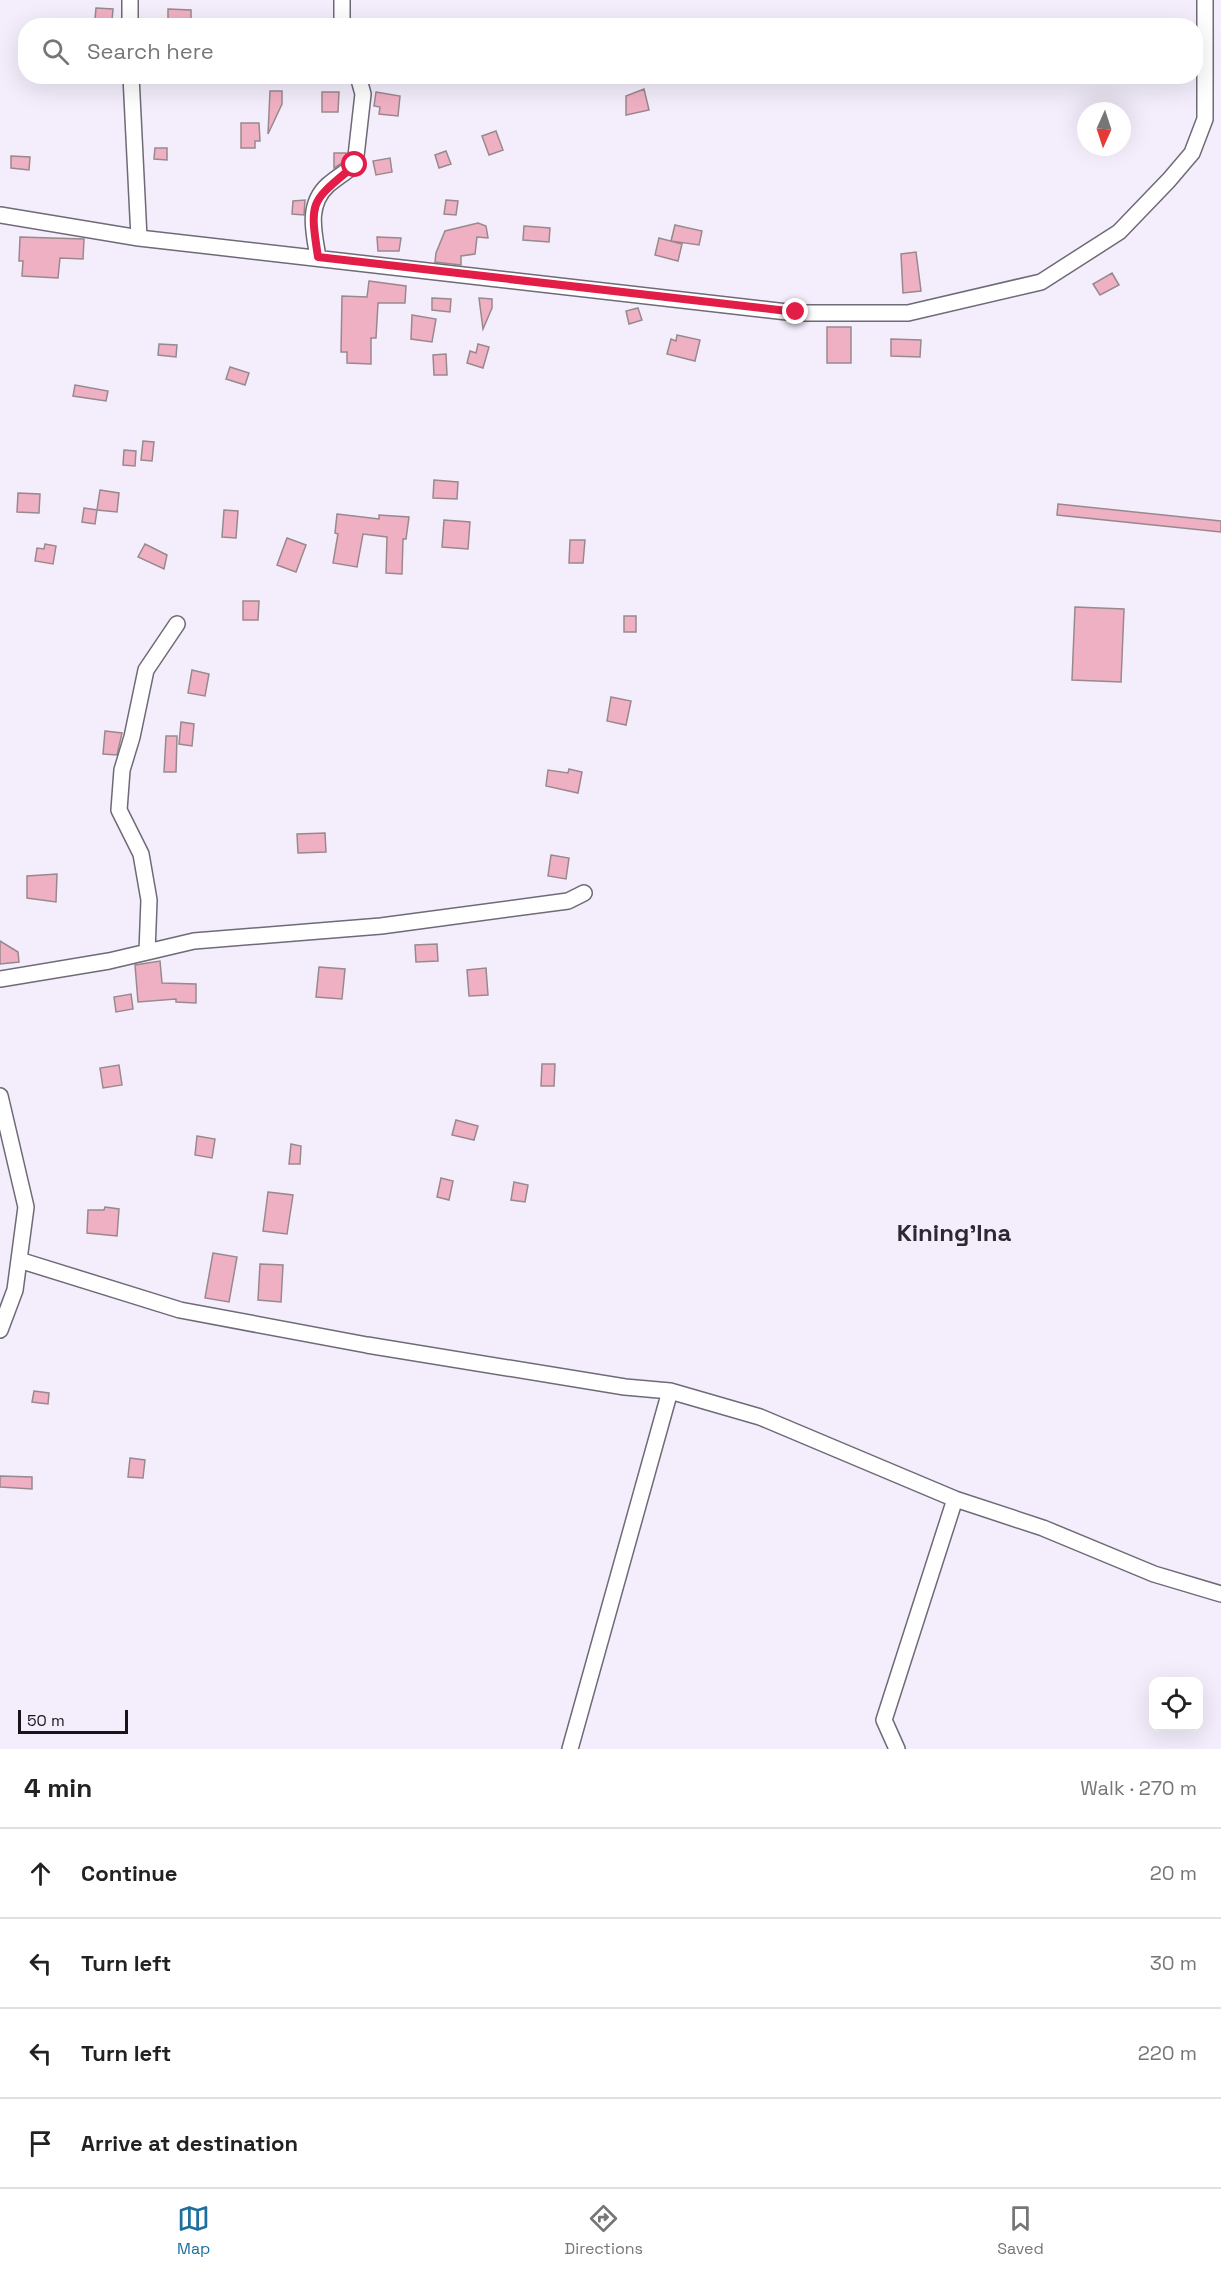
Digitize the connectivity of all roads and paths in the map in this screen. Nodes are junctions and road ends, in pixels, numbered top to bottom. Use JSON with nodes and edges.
{"nodes":[{"id":1,"x":129,"y":0,"type":"edge"},
{"id":2,"x":342,"y":0,"type":"edge"},
{"id":3,"x":1205,"y":0,"type":"edge"},
{"id":4,"x":130,"y":18,"type":"edge"},
{"id":5,"x":342,"y":18,"type":"edge"},
{"id":6,"x":131,"y":84,"type":"edge"},
{"id":7,"x":360,"y":84,"type":"edge"},
{"id":8,"x":0,"y":215,"type":"edge"},
{"id":9,"x":139,"y":238,"type":"junction"},
{"id":10,"x":318,"y":257,"type":"junction"},
{"id":11,"x":177,"y":624,"type":"dead end"},
{"id":12,"x":584,"y":893,"type":"dead end"},
{"id":13,"x":147,"y":952,"type":"junction"},
{"id":14,"x":0,"y":979,"type":"edge"},
{"id":15,"x":0,"y":1096,"type":"edge"},
{"id":16,"x":19,"y":1260,"type":"junction"},
{"id":17,"x":0,"y":1330,"type":"edge"},
{"id":18,"x":670,"y":1391,"type":"junction"},
{"id":19,"x":956,"y":1498,"type":"junction"},
{"id":20,"x":1221,"y":1594,"type":"edge"},
{"id":21,"x":570,"y":1749,"type":"edge"},
{"id":22,"x":897,"y":1749,"type":"edge"}],
"edges":[{"from":1,"to":4,"type":"street"},
{"from":2,"to":5,"type":"street"},
{"from":3,"to":10,"type":"street"},
{"from":6,"to":9,"type":"street"},
{"from":7,"to":10,"type":"street"},
{"from":8,"to":9,"type":"street"},
{"from":9,"to":10,"type":"street"},
{"from":11,"to":13,"type":"street"},
{"from":12,"to":13,"type":"street"},
{"from":13,"to":14,"type":"street"},
{"from":15,"to":16,"type":"street"},
{"from":16,"to":17,"type":"street"},
{"from":16,"to":18,"type":"street"},
{"from":18,"to":19,"type":"street"},
{"from":18,"to":21,"type":"street"},
{"from":19,"to":20,"type":"street"},
{"from":19,"to":22,"type":"street"}]}
